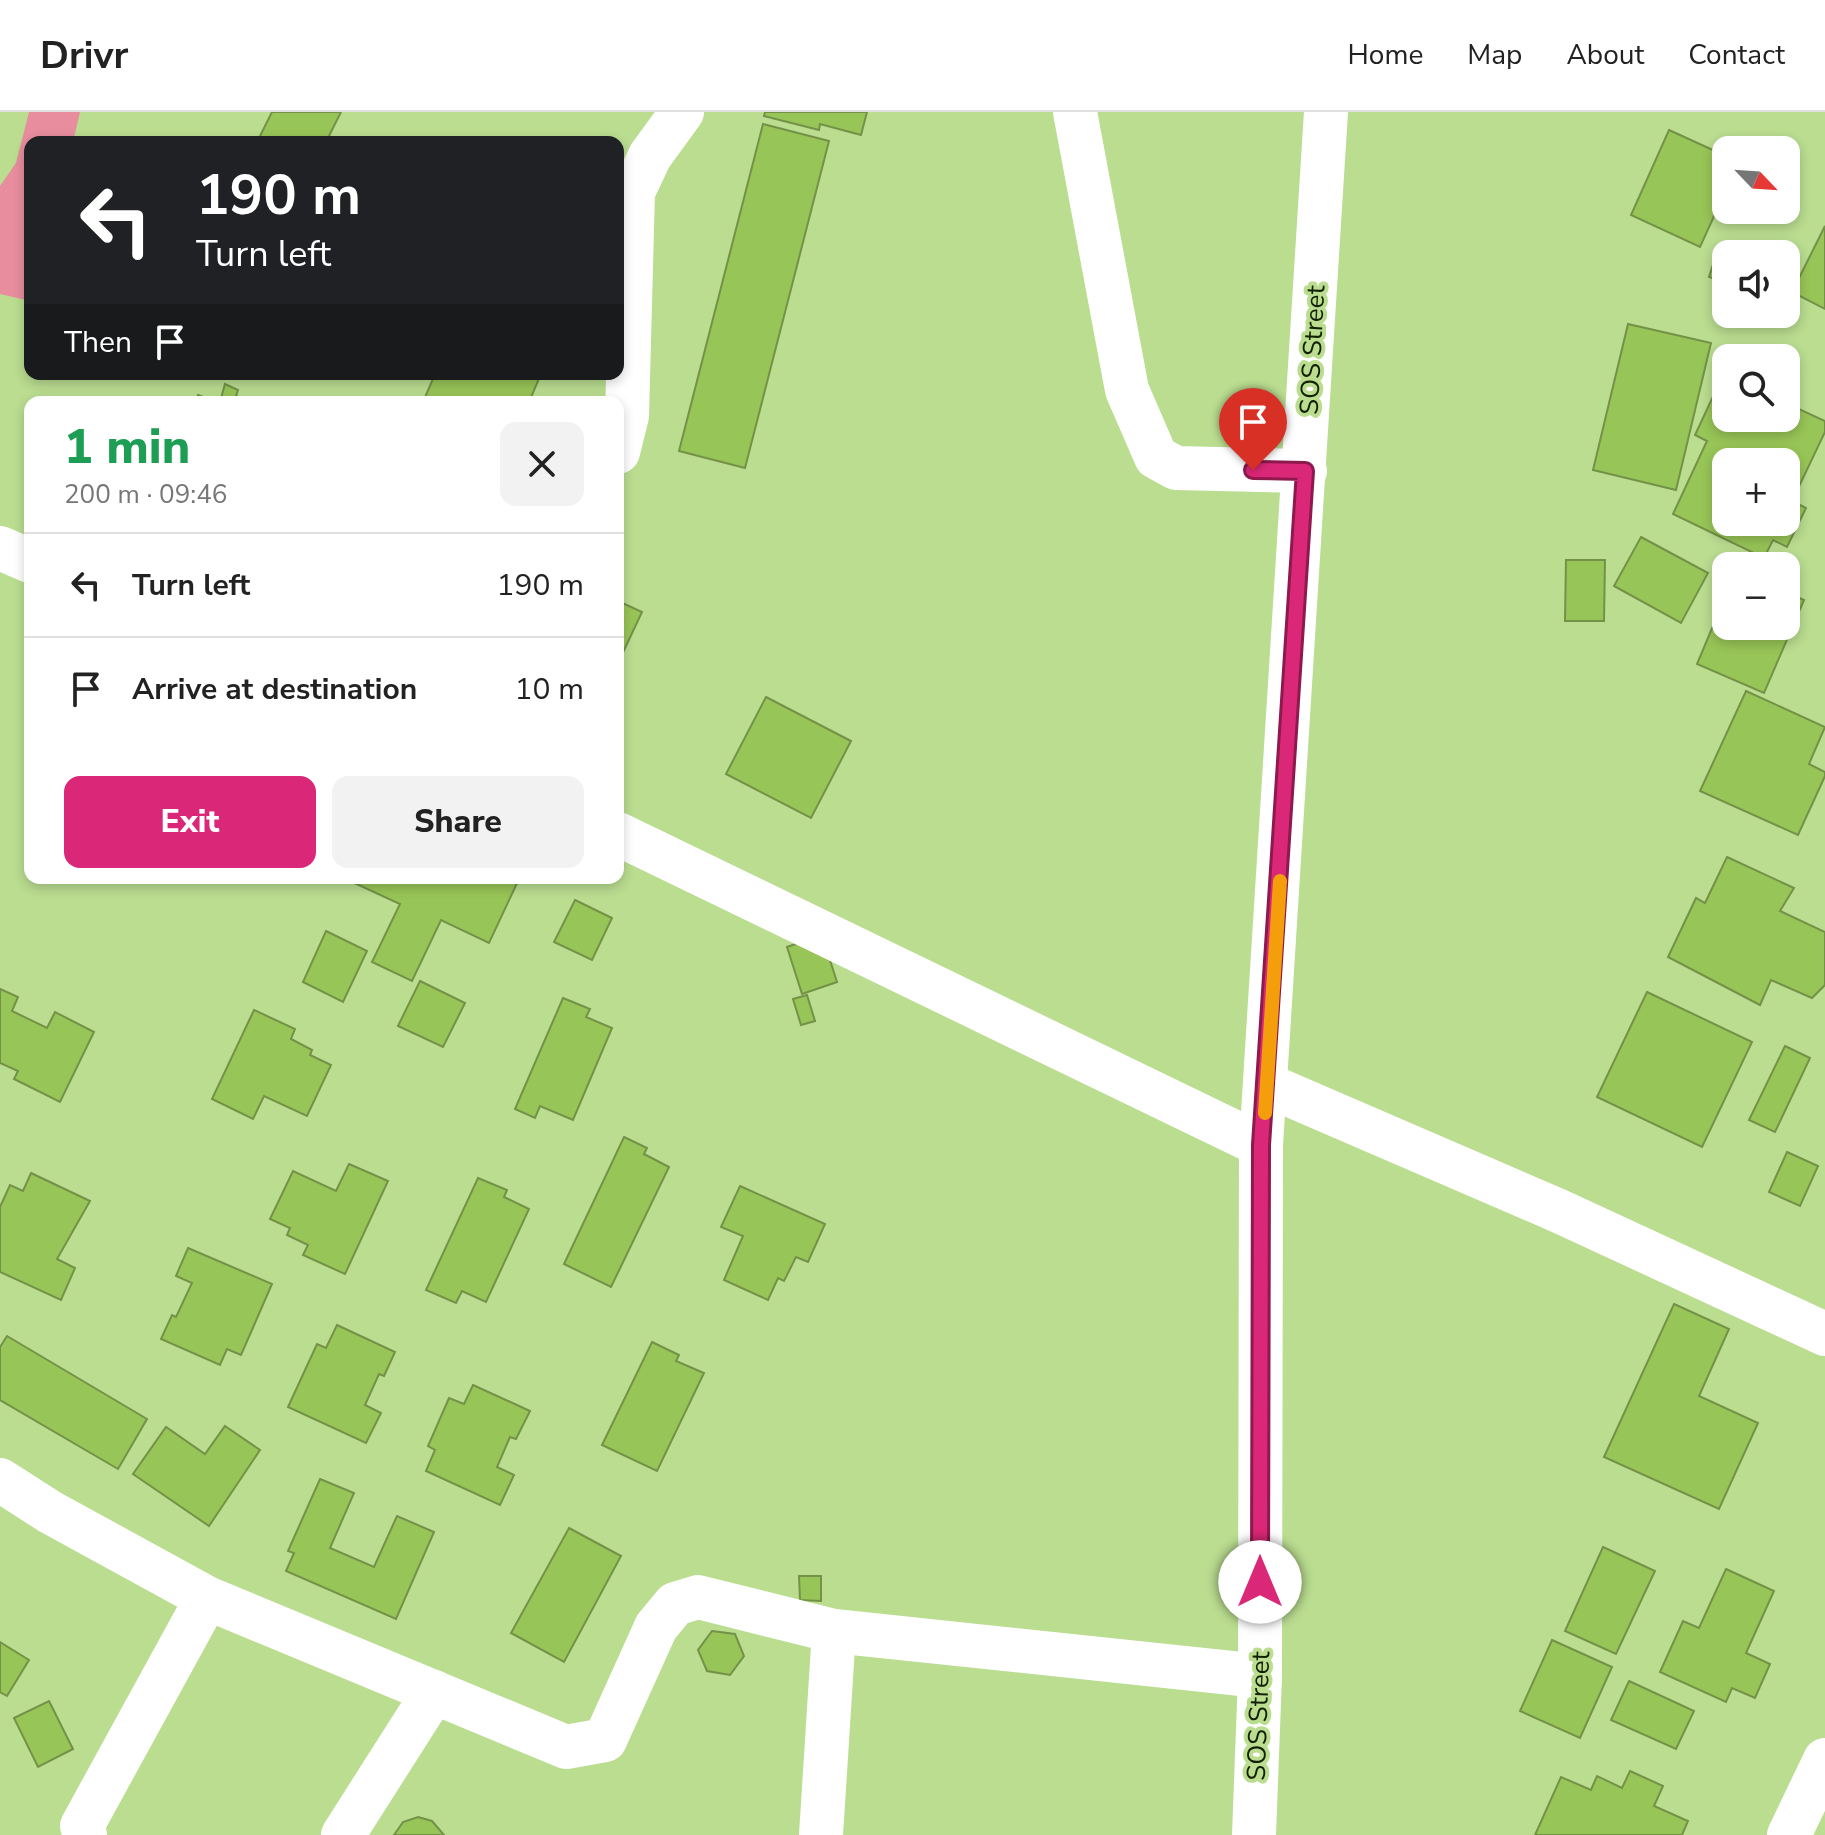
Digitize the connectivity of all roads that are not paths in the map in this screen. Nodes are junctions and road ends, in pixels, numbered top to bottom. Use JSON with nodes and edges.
{"nodes":[{"id":1,"x":682,"y":112,"type":"edge"},
{"id":2,"x":1075,"y":112,"type":"edge"},
{"id":3,"x":1326,"y":112,"type":"edge"},
{"id":4,"x":624,"y":428,"type":"edge"},
{"id":5,"x":1305,"y":471,"type":"junction"},
{"id":6,"x":0,"y":548,"type":"edge"},
{"id":7,"x":24,"y":558,"type":"edge"},
{"id":8,"x":624,"y":837,"type":"edge"},
{"id":9,"x":1267,"y":1085,"type":"junction"},
{"id":10,"x":1261,"y":1145,"type":"junction"},
{"id":11,"x":1825,"y":1334,"type":"edge"},
{"id":12,"x":0,"y":1480,"type":"edge"},
{"id":13,"x":207,"y":1598,"type":"junction"},
{"id":14,"x":834,"y":1631,"type":"junction"},
{"id":15,"x":1260,"y":1676,"type":"junction"},
{"id":16,"x":434,"y":1692,"type":"junction"},
{"id":17,"x":1825,"y":1760,"type":"edge"},
{"id":18,"x":85,"y":1835,"type":"edge"},
{"id":19,"x":343,"y":1835,"type":"edge"},
{"id":20,"x":821,"y":1835,"type":"edge"},
{"id":21,"x":1254,"y":1835,"type":"edge"},
{"id":22,"x":1789,"y":1835,"type":"edge"}],
"edges":[{"from":1,"to":4,"type":"street"},
{"from":2,"to":5,"type":"street"},
{"from":3,"to":5,"type":"street","name":"SOS Street"},
{"from":5,"to":9,"type":"street","name":"SOS Street"},
{"from":6,"to":7,"type":"street"},
{"from":8,"to":10,"type":"street"},
{"from":9,"to":10,"type":"street","name":"SOS Street"},
{"from":9,"to":11,"type":"street"},
{"from":10,"to":15,"type":"street","name":"SOS Street"},
{"from":12,"to":13,"type":"street"},
{"from":13,"to":16,"type":"street"},
{"from":13,"to":18,"type":"street"},
{"from":14,"to":15,"type":"street"},
{"from":14,"to":16,"type":"street"},
{"from":14,"to":20,"type":"street"},
{"from":15,"to":21,"type":"street","name":"SOS Street"},
{"from":16,"to":19,"type":"street"},
{"from":17,"to":22,"type":"street"}]}
